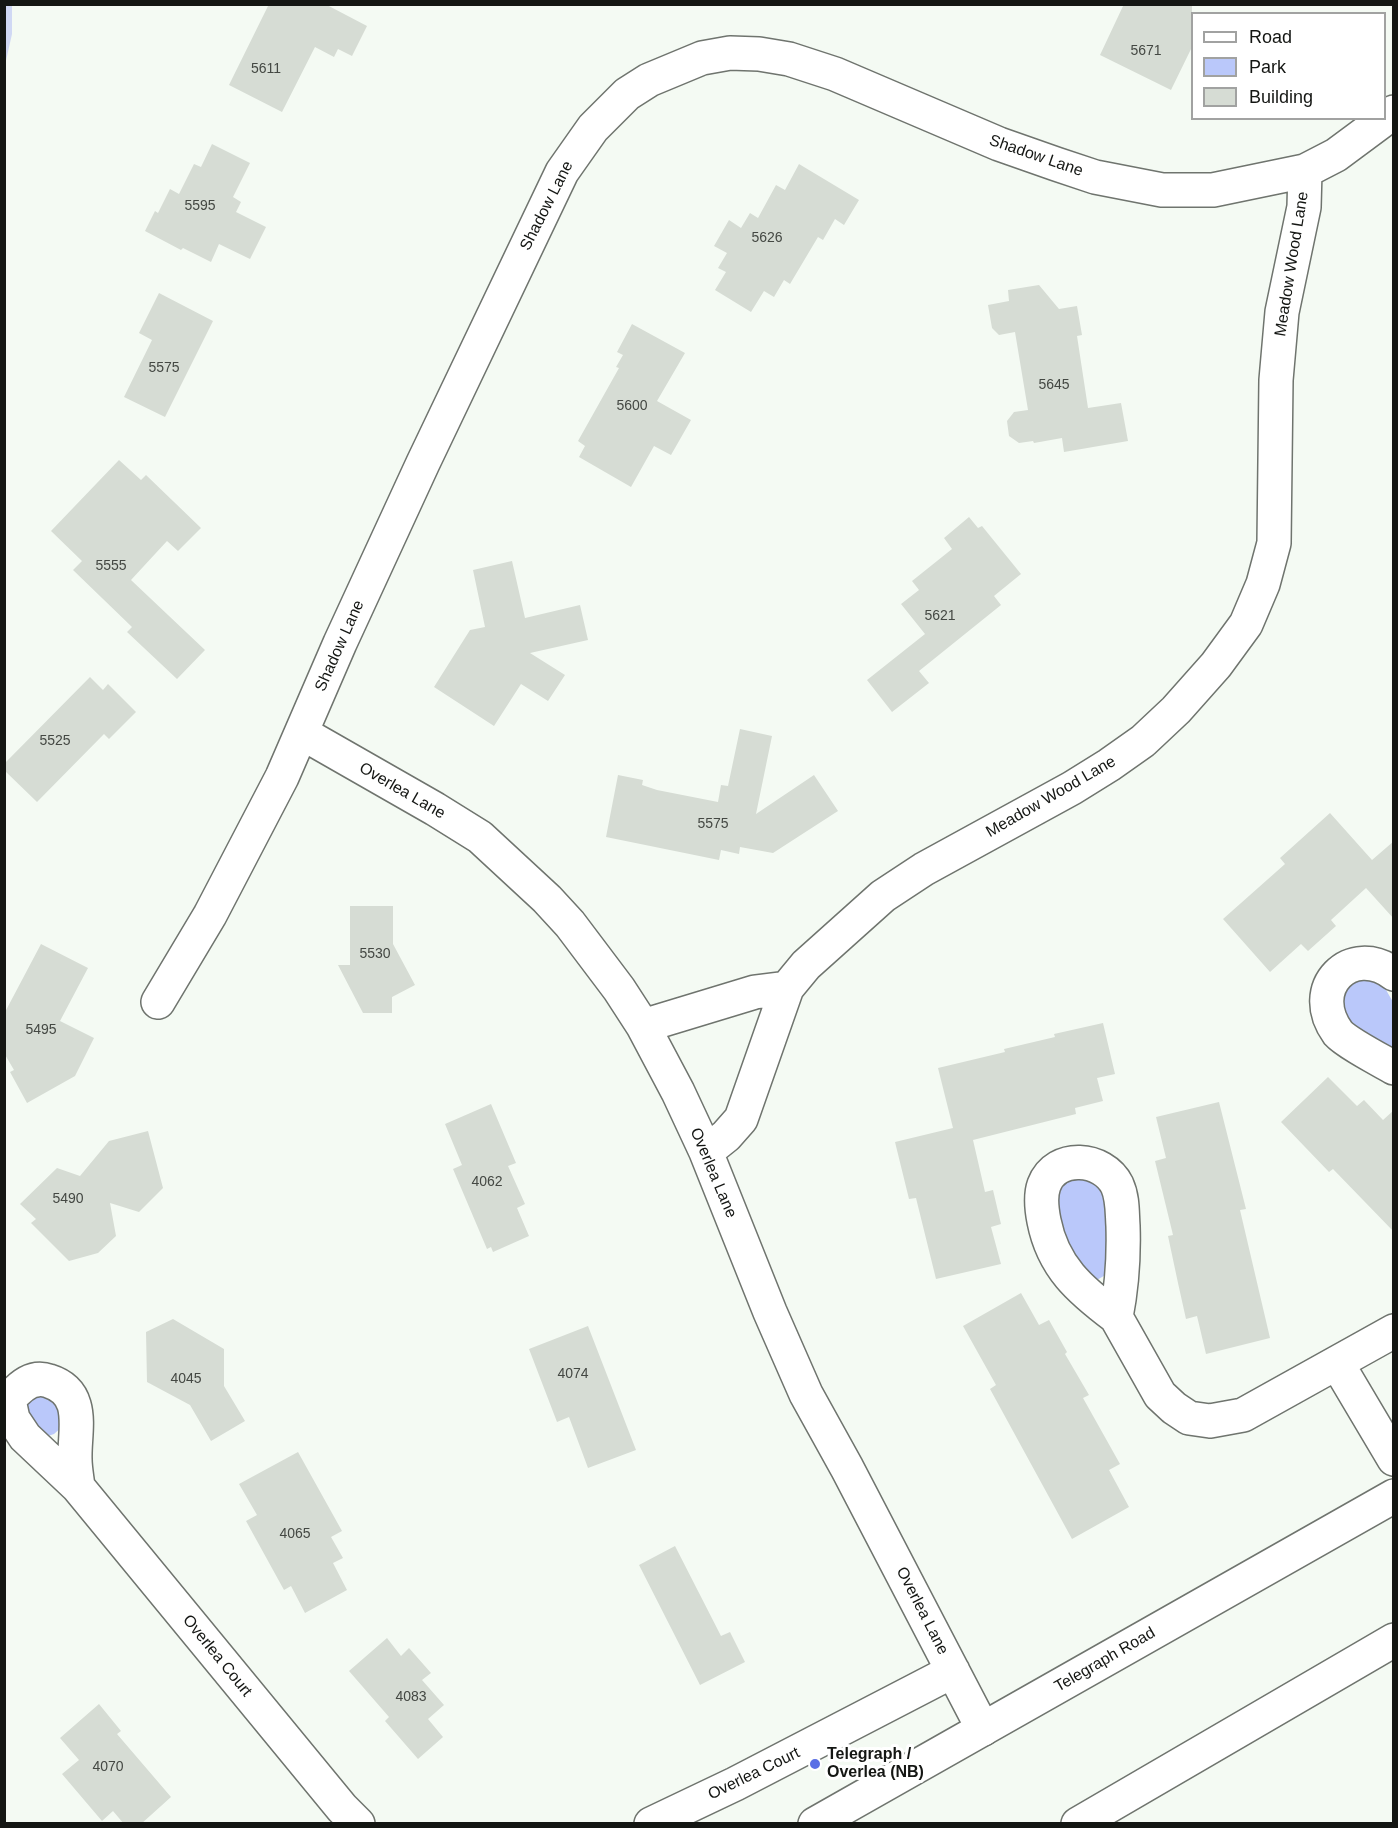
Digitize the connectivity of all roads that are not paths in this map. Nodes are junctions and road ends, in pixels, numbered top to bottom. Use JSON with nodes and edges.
{"nodes":[{"id":1,"x":1383,"y":120,"type":"edge"},
{"id":2,"x":1305,"y":171,"type":"junction"},
{"id":3,"x":302,"y":733,"type":"junction"},
{"id":4,"x":1394,"y":974,"type":"edge"},
{"id":5,"x":786,"y":988,"type":"junction"},
{"id":6,"x":158,"y":1002,"type":"dead end"},
{"id":7,"x":643,"y":1026,"type":"junction"},
{"id":8,"x":1394,"y":1068,"type":"edge"},
{"id":9,"x":706,"y":1152,"type":"junction"},
{"id":10,"x":1116,"y":1317,"type":"dead end"},
{"id":11,"x":1391,"y":1339,"type":"edge"},
{"id":12,"x":1337,"y":1363,"type":"junction"},
{"id":13,"x":1394,"y":1459,"type":"edge"},
{"id":14,"x":78,"y":1487,"type":"dead end"},
{"id":15,"x":1394,"y":1496,"type":"edge"},
{"id":16,"x":1394,"y":1640,"type":"edge"},
{"id":17,"x":952,"y":1671,"type":"junction"},
{"id":18,"x":983,"y":1729,"type":"junction"},
{"id":19,"x":358,"y":1824,"type":"edge"},
{"id":20,"x":651,"y":1824,"type":"edge"},
{"id":21,"x":815,"y":1824,"type":"edge"},
{"id":22,"x":1078,"y":1824,"type":"edge"}],
"edges":[{"from":1,"to":2,"type":"main road","name":"Shadow Lane"},
{"from":2,"to":3,"type":"main road","name":"Shadow Lane"},
{"from":2,"to":5,"type":"main road","name":"Meadow Wood Lane"},
{"from":3,"to":6,"type":"main road","name":"Shadow Lane"},
{"from":3,"to":7,"type":"main road","name":"Overlea Lane"},
{"from":4,"to":8,"type":"main road"},
{"from":5,"to":7,"type":"main road"},
{"from":5,"to":9,"type":"main road","name":"Meadow Wood Lane"},
{"from":7,"to":9,"type":"main road","name":"Overlea Lane"},
{"from":9,"to":17,"type":"main road","name":"Overlea Lane"},
{"from":10,"to":12,"type":"main road"},
{"from":11,"to":12,"type":"main road"},
{"from":12,"to":13,"type":"main road"},
{"from":14,"to":19,"type":"main road","name":"Overlea Court"},
{"from":15,"to":18,"type":"main road","name":"Telegraph Road"},
{"from":16,"to":22,"type":"main road"},
{"from":17,"to":18,"type":"main road","name":"Overlea Lane"},
{"from":17,"to":20,"type":"main road","name":"Overlea Court"},
{"from":18,"to":21,"type":"main road","name":"Telegraph Road"}]}
